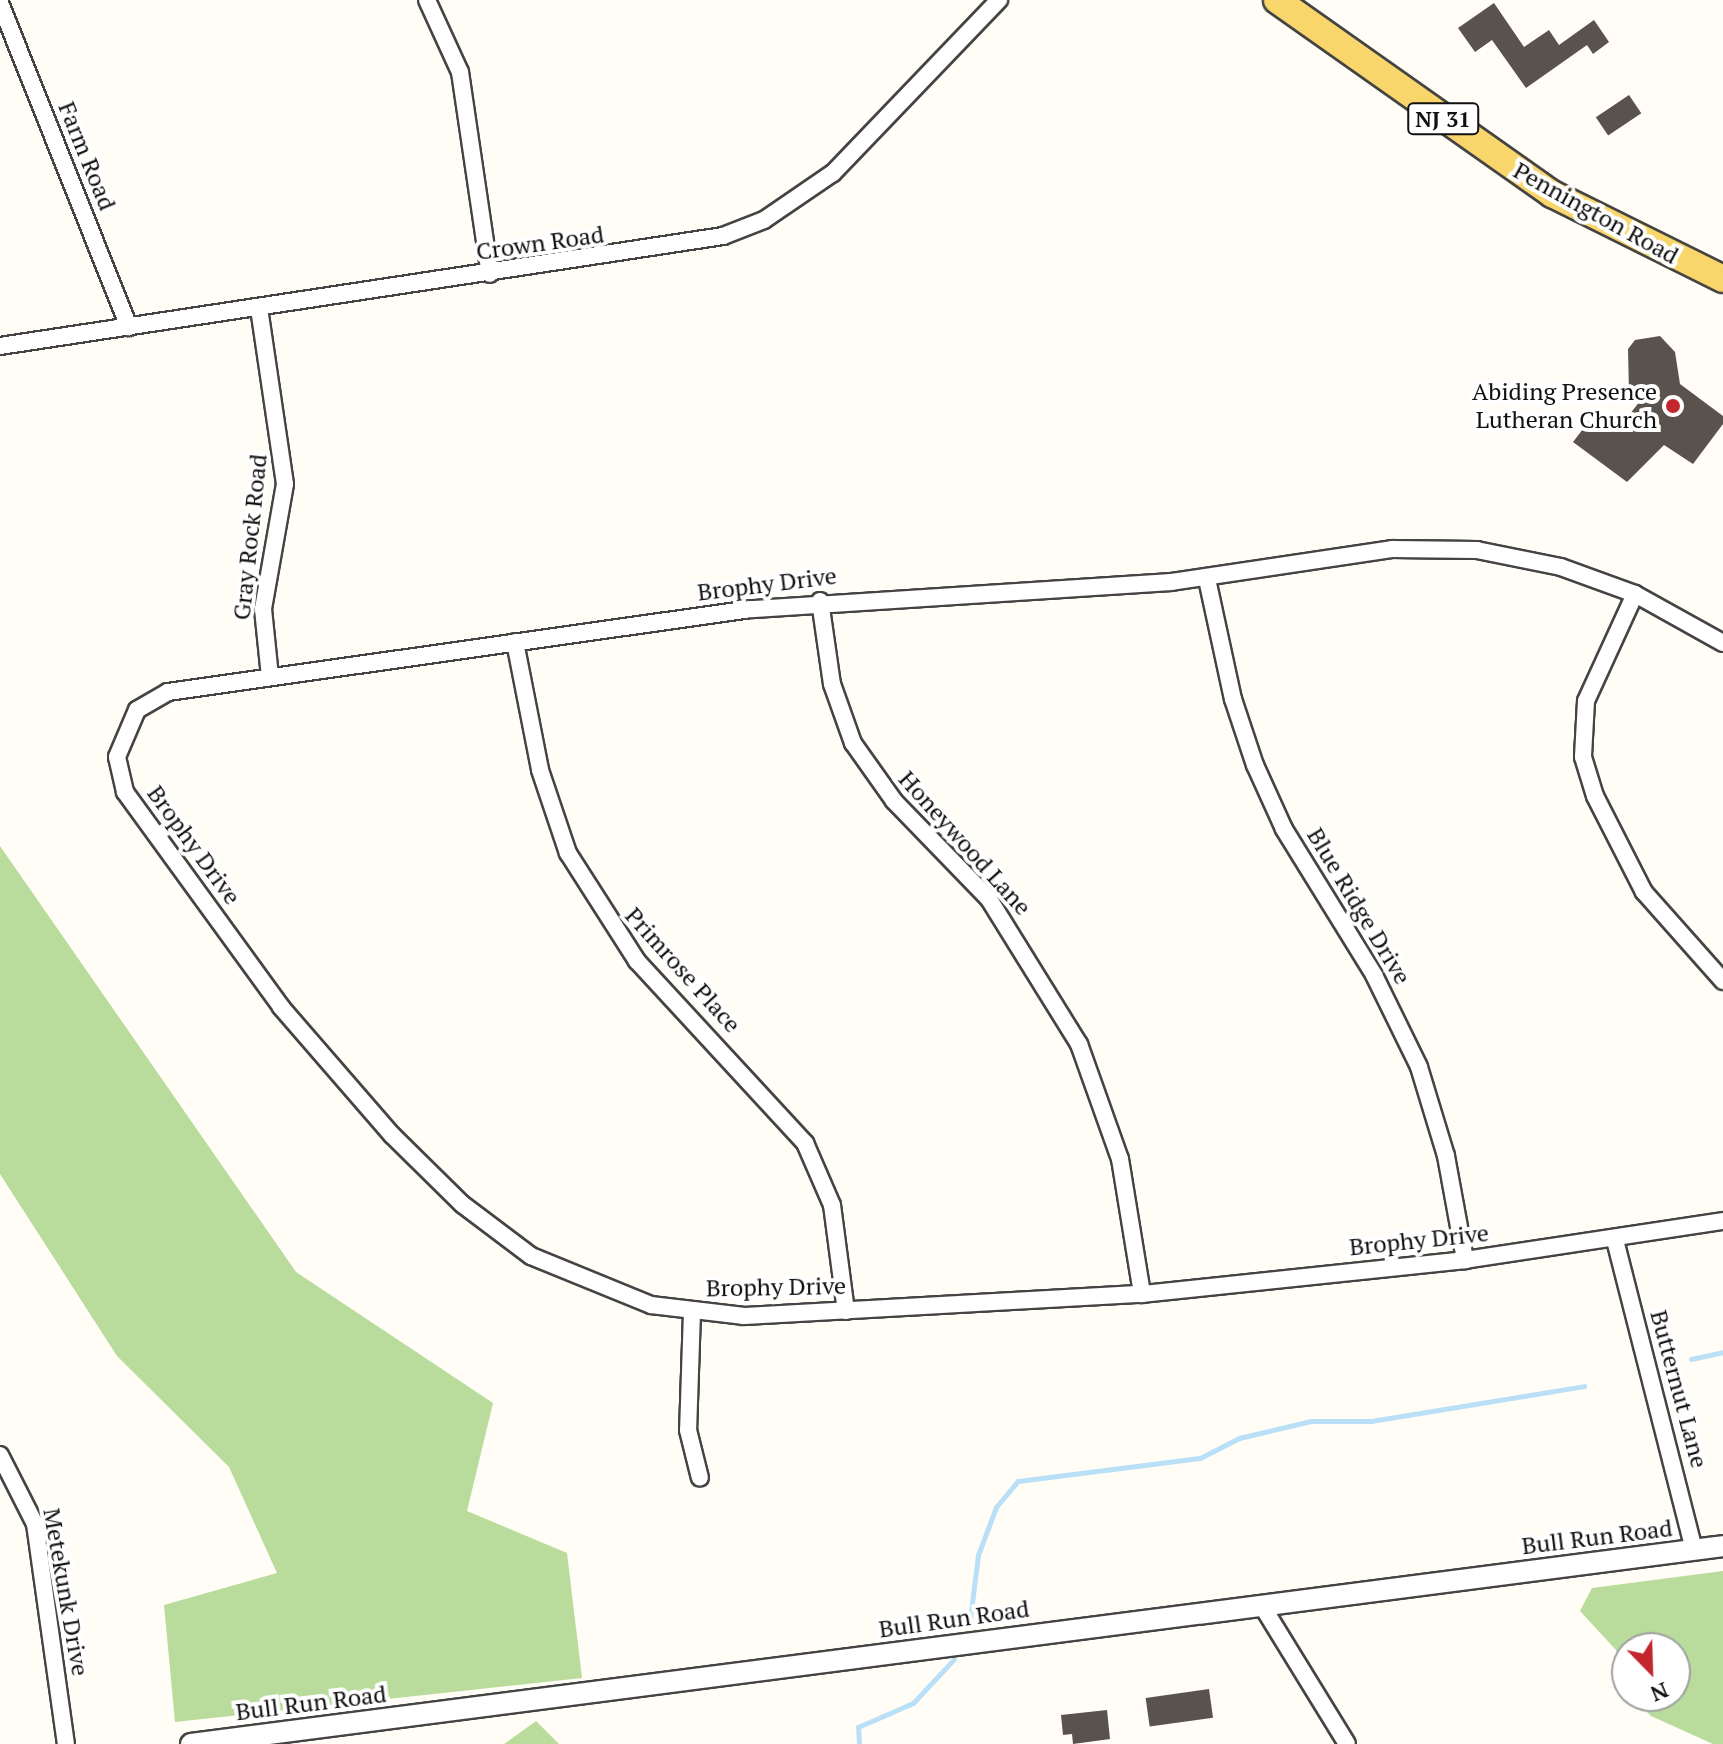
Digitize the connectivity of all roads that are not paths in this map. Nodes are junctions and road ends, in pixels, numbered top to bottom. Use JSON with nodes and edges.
{"nodes":[{"id":1,"x":427,"y":0,"type":"edge"},
{"id":2,"x":999,"y":0,"type":"edge"},
{"id":3,"x":1277,"y":0,"type":"edge"},
{"id":4,"x":0,"y":3,"type":"edge"},
{"id":5,"x":490,"y":274,"type":"junction"},
{"id":6,"x":1723,"y":279,"type":"edge"},
{"id":7,"x":259,"y":308,"type":"junction"},
{"id":8,"x":129,"y":327,"type":"junction"},
{"id":9,"x":0,"y":346,"type":"edge"},
{"id":10,"x":1207,"y":579,"type":"junction"},
{"id":11,"x":1635,"y":594,"type":"junction"},
{"id":12,"x":820,"y":601,"type":"junction"},
{"id":13,"x":515,"y":642,"type":"junction"},
{"id":14,"x":1723,"y":643,"type":"edge"},
{"id":15,"x":270,"y":677,"type":"junction"},
{"id":16,"x":1723,"y":981,"type":"edge"},
{"id":17,"x":1723,"y":1221,"type":"edge"},
{"id":18,"x":1615,"y":1240,"type":"junction"},
{"id":19,"x":1465,"y":1260,"type":"junction"},
{"id":20,"x":1142,"y":1294,"type":"junction"},
{"id":21,"x":846,"y":1311,"type":"junction"},
{"id":22,"x":692,"y":1312,"type":"junction"},
{"id":23,"x":0,"y":1455,"type":"edge"},
{"id":24,"x":700,"y":1478,"type":"dead end"},
{"id":25,"x":1723,"y":1546,"type":"edge"},
{"id":26,"x":1694,"y":1550,"type":"junction"},
{"id":27,"x":1261,"y":1604,"type":"junction"},
{"id":28,"x":66,"y":1744,"type":"edge"},
{"id":29,"x":191,"y":1744,"type":"edge"},
{"id":30,"x":1347,"y":1744,"type":"edge"}],
"edges":[{"from":1,"to":5,"type":"street"},
{"from":2,"to":5,"type":"street","name":"Crown Road"},
{"from":3,"to":6,"type":"main road","name":"Pennington Road","number":"NJ 31"},
{"from":4,"to":8,"type":"street","name":"Farm Road"},
{"from":5,"to":7,"type":"street","name":"Crown Road"},
{"from":7,"to":8,"type":"street","name":"Crown Road"},
{"from":7,"to":15,"type":"street","name":"Gray Rock Road"},
{"from":8,"to":9,"type":"street","name":"Crown Road"},
{"from":10,"to":11,"type":"street","name":"Brophy Drive"},
{"from":10,"to":12,"type":"street","name":"Brophy Drive"},
{"from":10,"to":19,"type":"street","name":"Blue Ridge Drive"},
{"from":11,"to":14,"type":"street","name":"Brophy Drive"},
{"from":11,"to":16,"type":"street"},
{"from":12,"to":13,"type":"street","name":"Brophy Drive"},
{"from":12,"to":20,"type":"street","name":"Honeywood Lane"},
{"from":13,"to":15,"type":"street","name":"Brophy Drive"},
{"from":13,"to":21,"type":"street","name":"Primrose Place"},
{"from":15,"to":22,"type":"street","name":"Brophy Drive"},
{"from":17,"to":18,"type":"street","name":"Brophy Drive"},
{"from":18,"to":19,"type":"street","name":"Brophy Drive"},
{"from":18,"to":26,"type":"street","name":"Butternut Lane"},
{"from":19,"to":20,"type":"street","name":"Brophy Drive"},
{"from":20,"to":21,"type":"street","name":"Brophy Drive"},
{"from":21,"to":22,"type":"street","name":"Brophy Drive"},
{"from":22,"to":24,"type":"street"},
{"from":23,"to":28,"type":"street","name":"Metekunk Drive"},
{"from":25,"to":26,"type":"street","name":"Bull Run Road"},
{"from":26,"to":27,"type":"street","name":"Bull Run Road"},
{"from":27,"to":29,"type":"street","name":"Bull Run Road"},
{"from":27,"to":30,"type":"street"}]}
